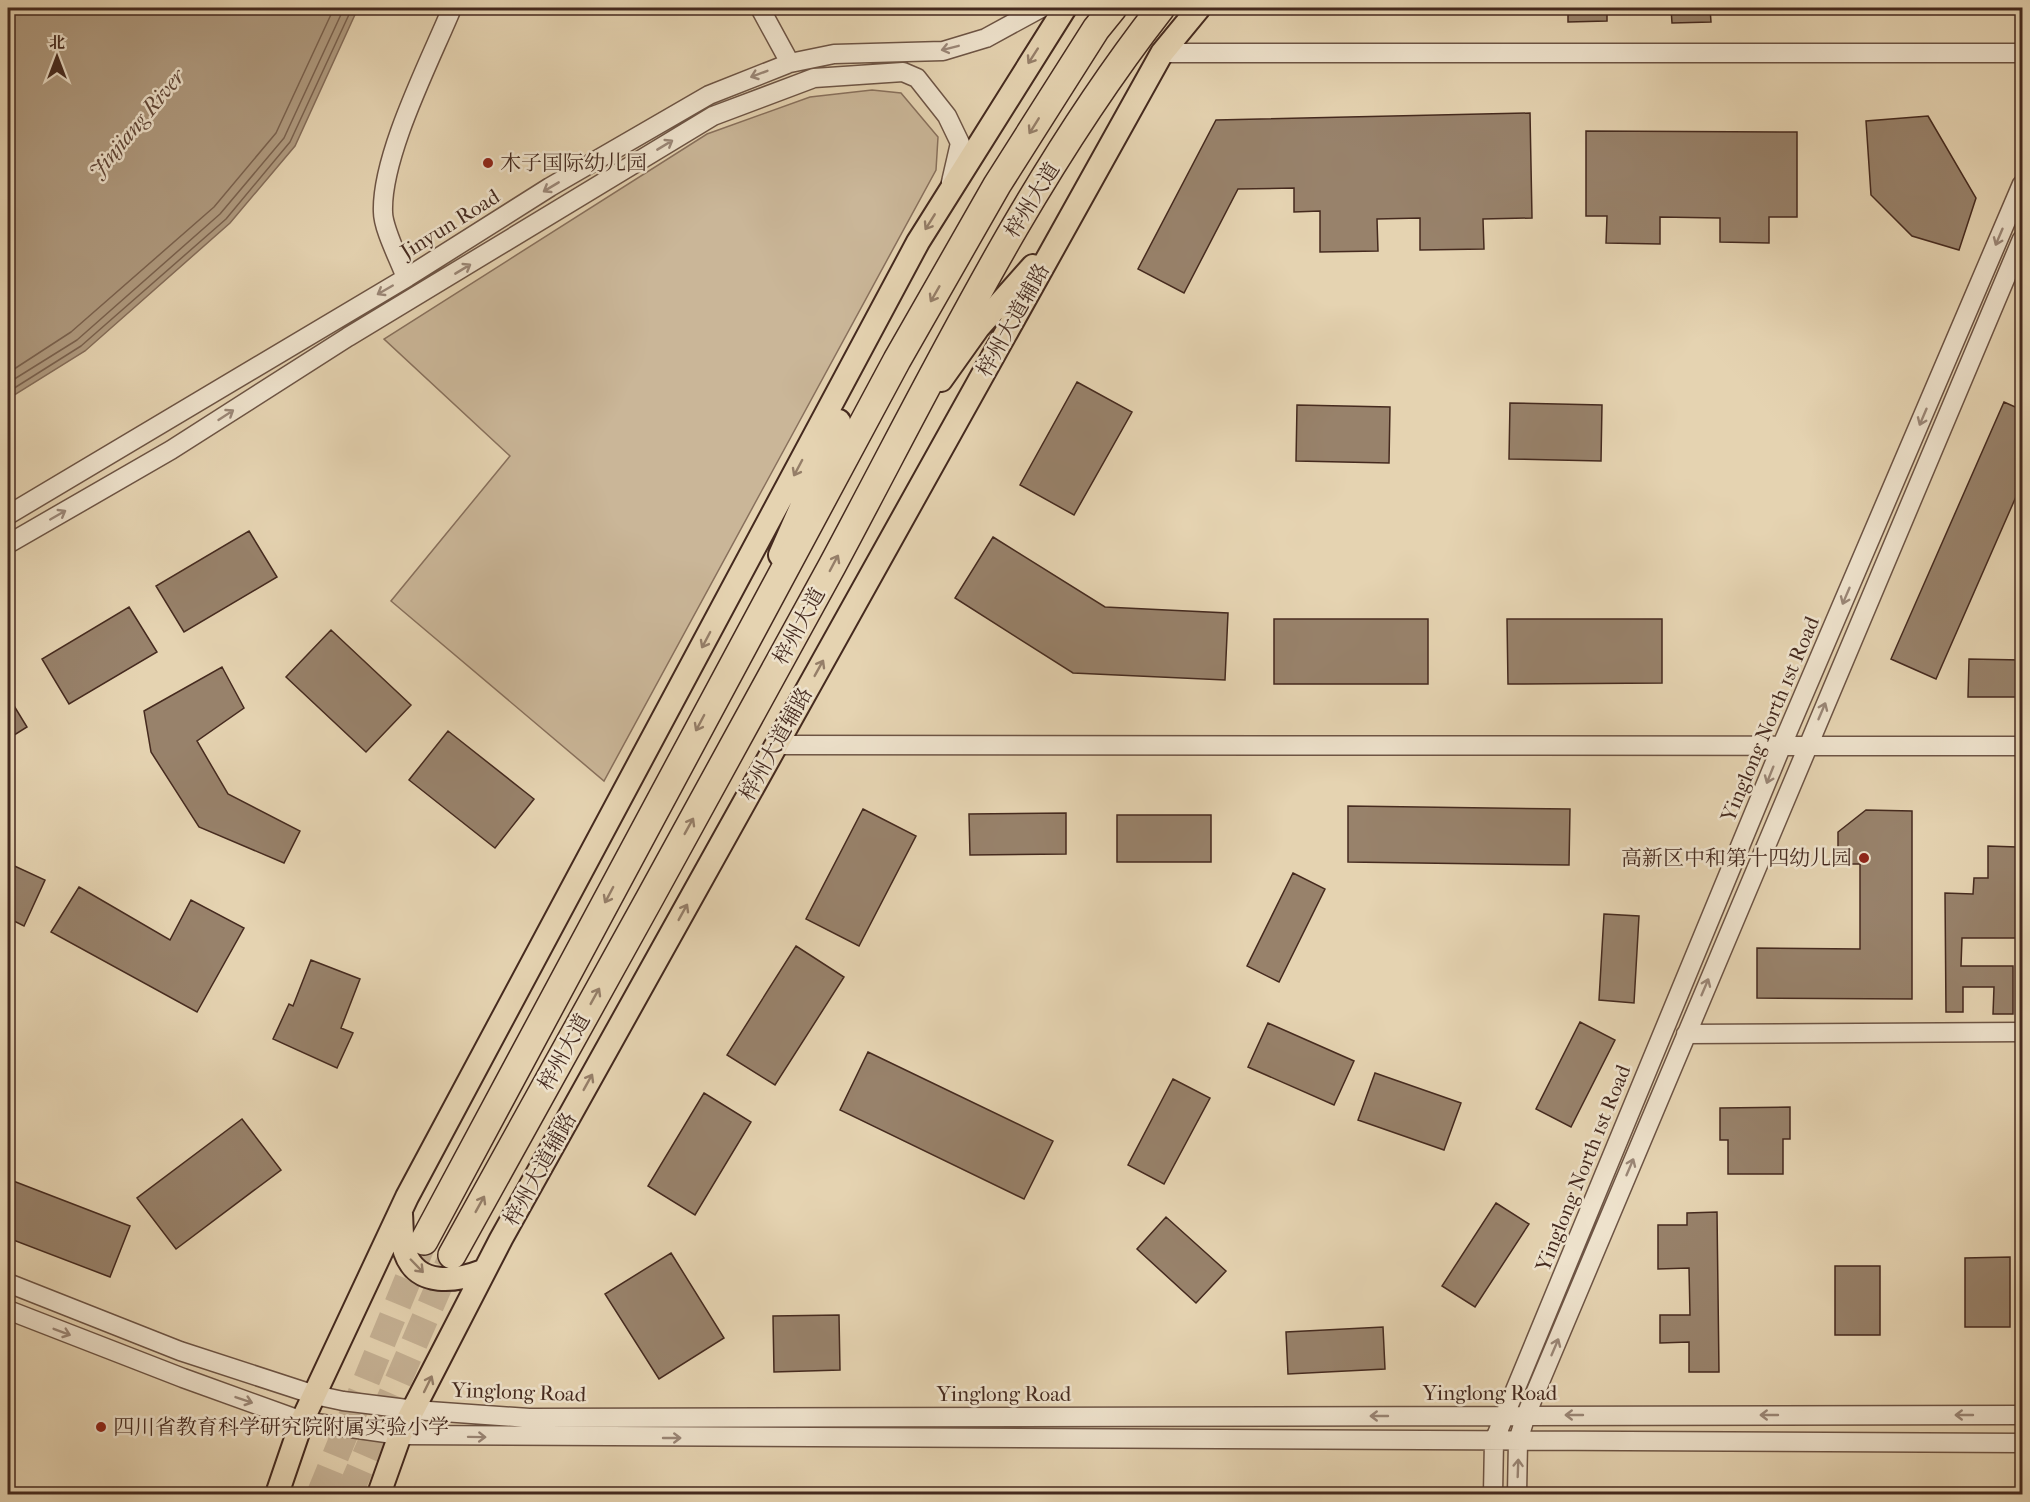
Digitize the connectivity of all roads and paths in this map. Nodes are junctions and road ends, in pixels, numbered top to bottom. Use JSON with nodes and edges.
{"nodes":[{"id":1,"x":452,"y":8,"type":"edge"},
{"id":2,"x":760,"y":8,"type":"edge"},
{"id":3,"x":1041,"y":8,"type":"edge"},
{"id":4,"x":1065,"y":8,"type":"edge"},
{"id":5,"x":1113,"y":8,"type":"edge"},
{"id":6,"x":1161,"y":8,"type":"edge"},
{"id":7,"x":1199,"y":8,"type":"edge"},
{"id":8,"x":1162,"y":53,"type":"junction"},
{"id":9,"x":2022,"y":53,"type":"edge"},
{"id":10,"x":790,"y":63,"type":"junction"},
{"id":11,"x":2022,"y":184,"type":"edge"},
{"id":12,"x":949,"y":190,"type":"junction"},
{"id":13,"x":1060,"y":236,"type":"junction"},
{"id":14,"x":2022,"y":239,"type":"edge"},
{"id":15,"x":906,"y":265,"type":"junction"},
{"id":16,"x":406,"y":278,"type":"junction"},
{"id":17,"x":902,"y":436,"type":"junction"},
{"id":18,"x":8,"y":515,"type":"edge"},
{"id":19,"x":8,"y":544,"type":"edge"},
{"id":20,"x":727,"y":674,"type":"junction"},
{"id":21,"x":776,"y":745,"type":"junction"},
{"id":22,"x":1782,"y":745,"type":"junction"},
{"id":23,"x":1807,"y":746,"type":"junction"},
{"id":24,"x":2022,"y":746,"type":"edge"},
{"id":25,"x":2022,"y":1032,"type":"edge"},
{"id":26,"x":1686,"y":1034,"type":"junction"},
{"id":27,"x":401,"y":1213,"type":"junction"},
{"id":28,"x":424,"y":1241,"type":"tunnel mouth"},
{"id":29,"x":452,"y":1255,"type":"tunnel mouth"},
{"id":30,"x":483,"y":1271,"type":"junction"},
{"id":31,"x":8,"y":1283,"type":"edge"},
{"id":32,"x":8,"y":1310,"type":"edge"},
{"id":33,"x":315,"y":1395,"type":"junction"},
{"id":34,"x":415,"y":1410,"type":"junction"},
{"id":35,"x":1505,"y":1415,"type":"junction"},
{"id":36,"x":1526,"y":1415,"type":"junction"},
{"id":37,"x":2022,"y":1415,"type":"edge"},
{"id":38,"x":302,"y":1420,"type":"junction"},
{"id":39,"x":400,"y":1435,"type":"junction"},
{"id":40,"x":1494,"y":1441,"type":"junction"},
{"id":41,"x":1518,"y":1441,"type":"junction"},
{"id":42,"x":2022,"y":1443,"type":"edge"},
{"id":43,"x":277,"y":1494,"type":"edge"},
{"id":44,"x":379,"y":1494,"type":"edge"},
{"id":45,"x":1493,"y":1494,"type":"edge"},
{"id":46,"x":1517,"y":1494,"type":"edge"}],
"edges":[{"from":1,"to":16,"type":"street"},
{"from":2,"to":10,"type":"street"},
{"from":3,"to":10,"type":"street","name":"Jinyun Road","one_way":true},
{"from":4,"to":12,"type":"main road","one_way":true},
{"from":5,"to":20,"type":"highway","name":"梓州大道","one_way":true},
{"from":6,"to":17,"type":"highway","name":"梓州大道"},
{"from":7,"to":8,"type":"main road","name":"梓州大道辅路"},
{"from":8,"to":9,"type":"street"},
{"from":8,"to":13,"type":"main road","name":"梓州大道辅路"},
{"from":10,"to":16,"type":"street","name":"Jinyun Road","one_way":true},
{"from":11,"to":22,"type":"street","name":"Yinglong North 1st Road","one_way":true},
{"from":12,"to":15,"type":"main road","one_way":true},
{"from":19,"to":12,"type":"street","name":"Jinyun Road","one_way":true},
{"from":13,"to":17,"type":"main road"},
{"from":21,"to":13,"type":"main road","name":"梓州大道辅路","one_way":true},
{"from":23,"to":14,"type":"street","name":"Yinglong North 1st Road","one_way":true},
{"from":15,"to":20,"type":"main road"},
{"from":15,"to":27,"type":"main road","one_way":true},
{"from":16,"to":18,"type":"street","name":"Jinyun Road","one_way":true},
{"from":29,"to":17,"type":"highway","name":"梓州大道","one_way":true},
{"from":20,"to":28,"type":"highway","name":"梓州大道","one_way":true},
{"from":21,"to":22,"type":"street"},
{"from":30,"to":21,"type":"main road","name":"梓州大道辅路","one_way":true},
{"from":22,"to":23,"type":"street"},
{"from":22,"to":35,"type":"street","name":"Yinglong North 1st Road","one_way":true},
{"from":23,"to":24,"type":"street"},
{"from":26,"to":23,"type":"street","name":"Yinglong North 1st Road","one_way":true},
{"from":25,"to":26,"type":"street"},
{"from":36,"to":26,"type":"street","name":"Yinglong North 1st Road","one_way":true},
{"from":27,"to":30,"type":"main road","one_way":true},
{"from":27,"to":33,"type":"main road"},
{"from":34,"to":30,"type":"main road","name":"梓州大道辅路","one_way":true},
{"from":31,"to":33,"type":"street","name":"Yinglong Road"},
{"from":32,"to":38,"type":"street","name":"Yinglong Road","one_way":true},
{"from":33,"to":34,"type":"street","name":"Yinglong Road"},
{"from":33,"to":38,"type":"main road"},
{"from":35,"to":34,"type":"street","name":"Yinglong Road","one_way":true},
{"from":34,"to":39,"type":"main road","name":"梓州大道辅路"},
{"from":35,"to":36,"type":"street","name":"Yinglong Road"},
{"from":35,"to":40,"type":"street","name":"Yinglong North 1st Road"},
{"from":37,"to":36,"type":"street","name":"Yinglong Road","one_way":true},
{"from":36,"to":41,"type":"street","name":"Yinglong North 1st Road"},
{"from":38,"to":39,"type":"street","name":"Yinglong Road"},
{"from":38,"to":43,"type":"main road"},
{"from":39,"to":40,"type":"street","name":"Yinglong Road","one_way":true},
{"from":39,"to":44,"type":"main road","name":"梓州大道辅路"},
{"from":40,"to":41,"type":"street","name":"Yinglong Road"},
{"from":40,"to":45,"type":"street"},
{"from":41,"to":42,"type":"street","name":"Yinglong Road"},
{"from":46,"to":41,"type":"street","name":"Yinglong North 1st Road","one_way":true}]}
